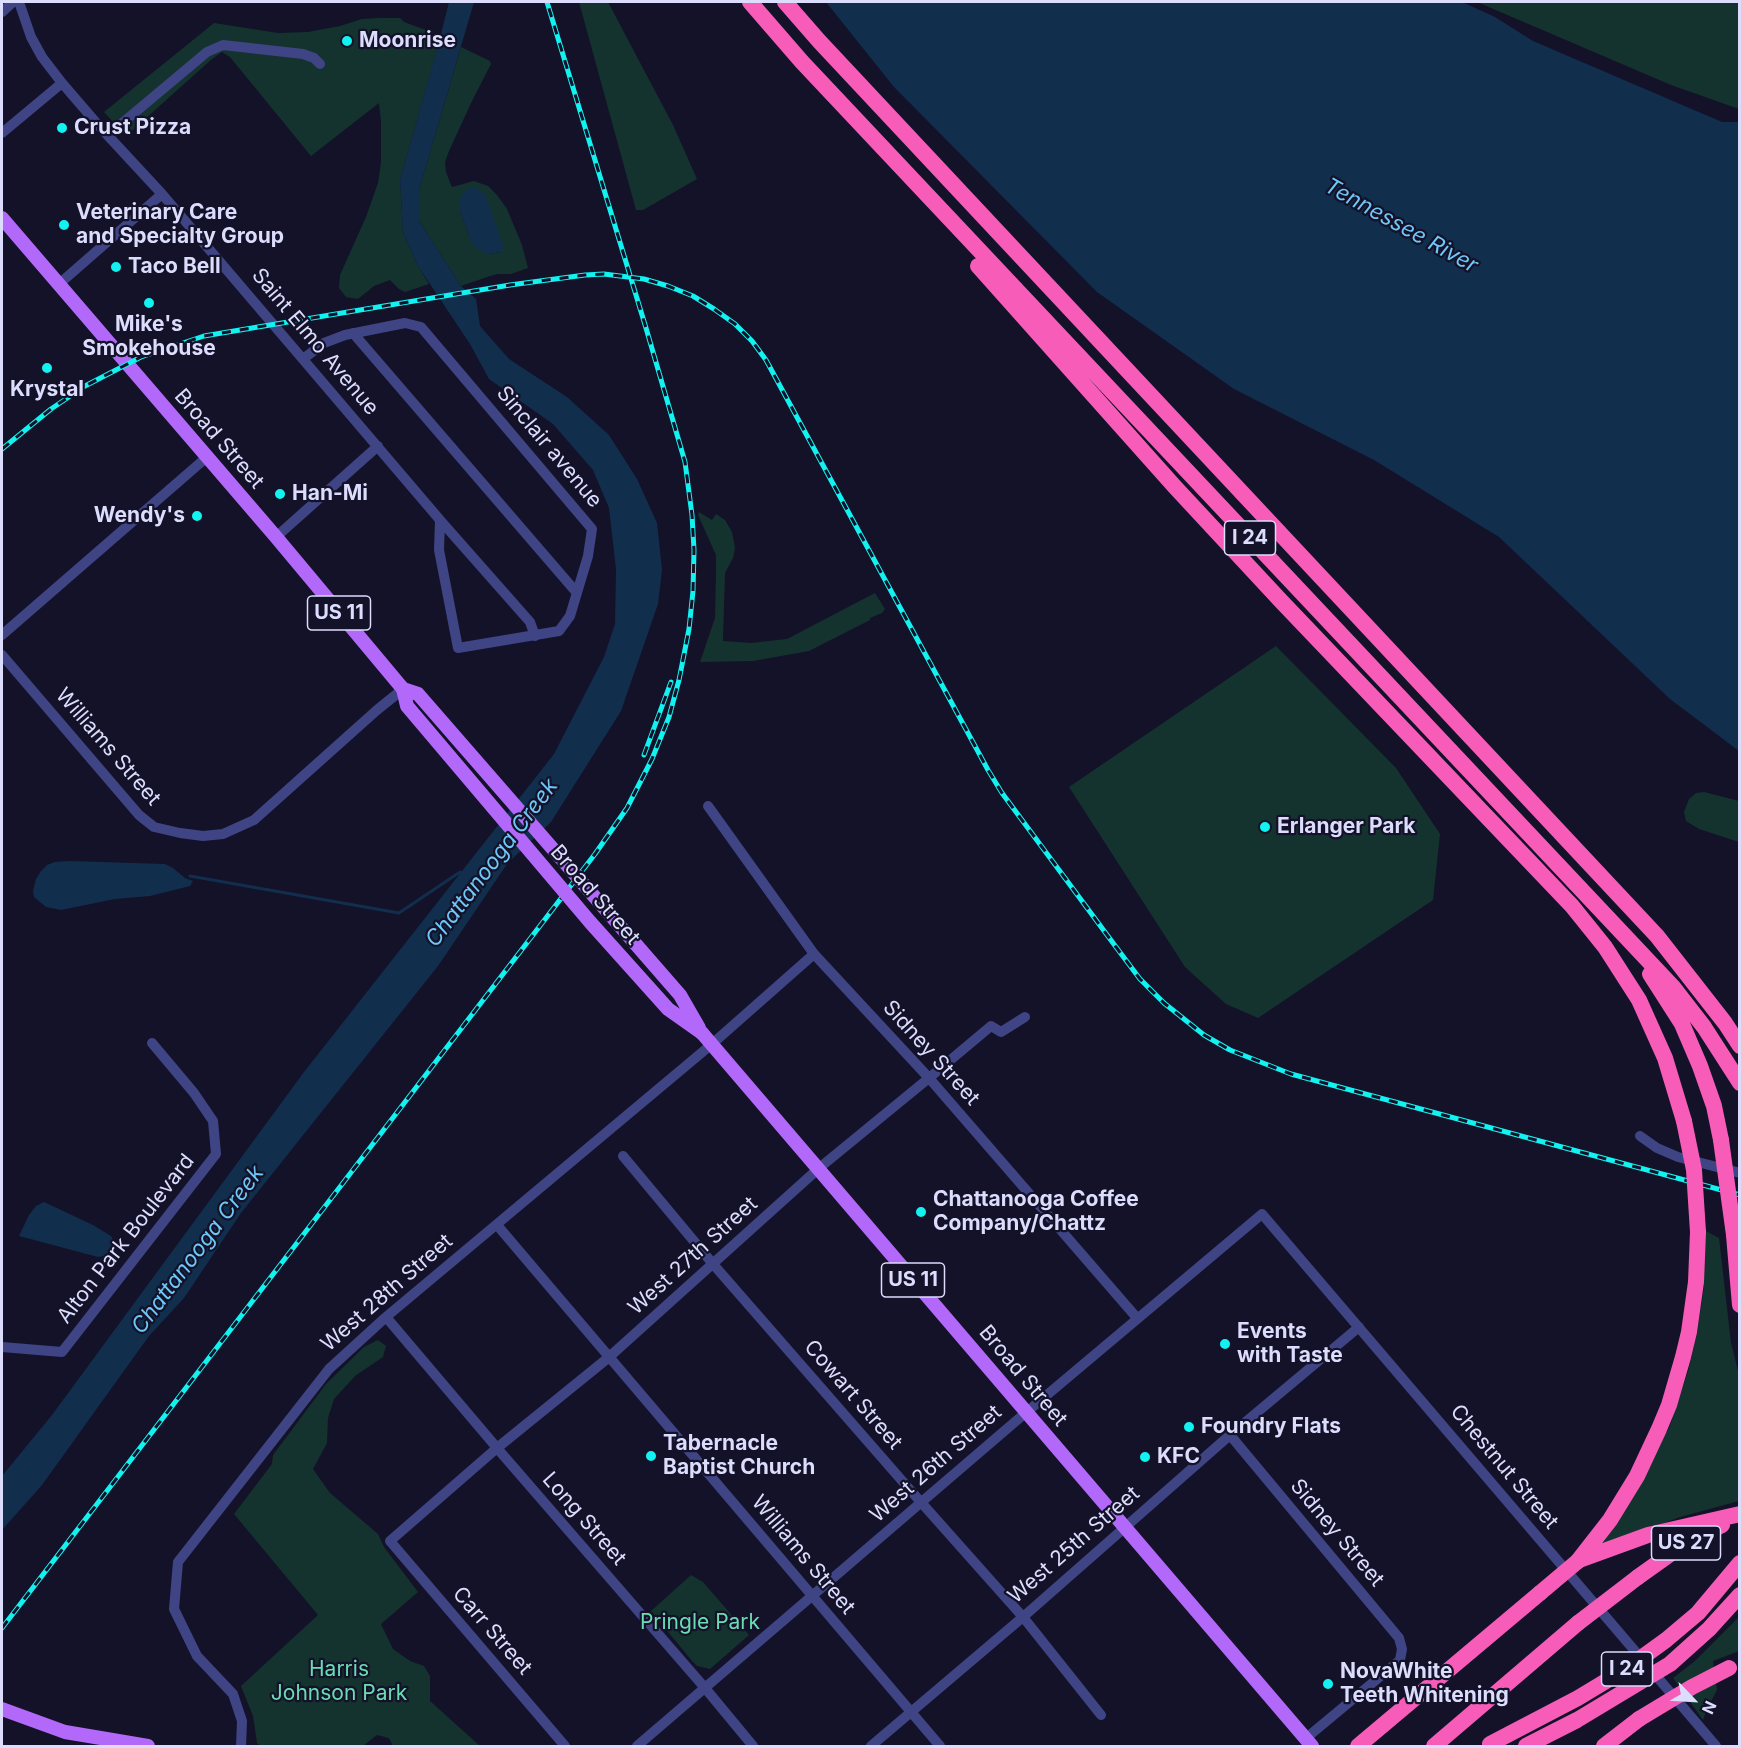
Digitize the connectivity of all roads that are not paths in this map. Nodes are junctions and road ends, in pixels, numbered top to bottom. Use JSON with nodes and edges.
{"nodes":[{"id":1,"x":13,"y":2,"type":"edge"},
{"id":2,"x":19,"y":2,"type":"edge"},
{"id":3,"x":750,"y":2,"type":"edge"},
{"id":4,"x":785,"y":2,"type":"edge"},
{"id":5,"x":2,"y":12,"type":"edge"},
{"id":6,"x":320,"y":64,"type":"dead end"},
{"id":7,"x":62,"y":83,"type":"junction"},
{"id":8,"x":2,"y":133,"type":"edge"},
{"id":9,"x":108,"y":135,"type":"junction"},
{"id":10,"x":162,"y":194,"type":"junction"},
{"id":11,"x":2,"y":218,"type":"edge"},
{"id":12,"x":962,"y":233,"type":"junction"},
{"id":13,"x":59,"y":284,"type":"junction"},
{"id":14,"x":353,"y":333,"type":"junction"},
{"id":15,"x":303,"y":359,"type":"junction"},
{"id":16,"x":378,"y":446,"type":"junction"},
{"id":17,"x":207,"y":457,"type":"junction"},
{"id":18,"x":440,"y":520,"type":"junction"},
{"id":19,"x":276,"y":537,"type":"junction"},
{"id":20,"x":577,"y":593,"type":"junction"},
{"id":21,"x":2,"y":635,"type":"edge"},
{"id":22,"x":535,"y":636,"type":"junction"},
{"id":23,"x":2,"y":655,"type":"edge"},
{"id":24,"x":403,"y":690,"type":"junction"},
{"id":25,"x":708,"y":806,"type":"dead end"},
{"id":26,"x":1657,"y":936,"type":"junction"},
{"id":27,"x":1627,"y":939,"type":"junction"},
{"id":28,"x":814,"y":954,"type":"junction"},
{"id":29,"x":1025,"y":1017,"type":"dead end"},
{"id":30,"x":1740,"y":1028,"type":"edge"},
{"id":31,"x":152,"y":1043,"type":"dead end"},
{"id":32,"x":711,"y":1044,"type":"junction"},
{"id":33,"x":1740,"y":1046,"type":"edge"},
{"id":34,"x":929,"y":1078,"type":"junction"},
{"id":35,"x":1740,"y":1083,"type":"edge"},
{"id":36,"x":1640,"y":1136,"type":"dead end"},
{"id":37,"x":623,"y":1156,"type":"dead end"},
{"id":38,"x":818,"y":1169,"type":"junction"},
{"id":39,"x":1740,"y":1173,"type":"edge"},
{"id":40,"x":1262,"y":1214,"type":"joint"},
{"id":41,"x":497,"y":1225,"type":"junction"},
{"id":42,"x":713,"y":1264,"type":"junction"},
{"id":43,"x":1740,"y":1305,"type":"edge"},
{"id":44,"x":386,"y":1317,"type":"junction"},
{"id":45,"x":1137,"y":1318,"type":"junction"},
{"id":46,"x":1359,"y":1328,"type":"junction"},
{"id":47,"x":2,"y":1347,"type":"edge"},
{"id":48,"x":608,"y":1358,"type":"junction"},
{"id":49,"x":1026,"y":1412,"type":"junction"},
{"id":50,"x":1230,"y":1435,"type":"junction"},
{"id":51,"x":497,"y":1448,"type":"junction"},
{"id":52,"x":921,"y":1503,"type":"junction"},
{"id":53,"x":1740,"y":1516,"type":"edge"},
{"id":54,"x":1124,"y":1527,"type":"junction"},
{"id":55,"x":390,"y":1541,"type":"joint"},
{"id":56,"x":1578,"y":1561,"type":"junction"},
{"id":57,"x":1740,"y":1563,"type":"edge"},
{"id":58,"x":1740,"y":1595,"type":"edge"},
{"id":59,"x":813,"y":1596,"type":"junction"},
{"id":60,"x":1023,"y":1617,"type":"junction"},
{"id":61,"x":1734,"y":1666,"type":"edge"},
{"id":62,"x":705,"y":1688,"type":"junction"},
{"id":63,"x":3,"y":1709,"type":"edge"},
{"id":64,"x":911,"y":1713,"type":"junction"},
{"id":65,"x":1101,"y":1715,"type":"dead end"},
{"id":66,"x":1577,"y":1720,"type":"junction"},
{"id":67,"x":1309,"y":1743,"type":"edge"},
{"id":68,"x":1488,"y":1745,"type":"edge"},
{"id":69,"x":148,"y":1746,"type":"edge"},
{"id":70,"x":241,"y":1746,"type":"edge"},
{"id":71,"x":565,"y":1746,"type":"edge"},
{"id":72,"x":637,"y":1746,"type":"edge"},
{"id":73,"x":753,"y":1746,"type":"edge"},
{"id":74,"x":871,"y":1746,"type":"edge"},
{"id":75,"x":940,"y":1746,"type":"edge"},
{"id":76,"x":1358,"y":1746,"type":"edge"},
{"id":77,"x":1434,"y":1746,"type":"edge"},
{"id":78,"x":1526,"y":1746,"type":"edge"},
{"id":79,"x":1538,"y":1746,"type":"edge"},
{"id":80,"x":1604,"y":1746,"type":"edge"},
{"id":81,"x":1716,"y":1746,"type":"edge"}],
"edges":[{"from":1,"to":5,"type":"street"},
{"from":2,"to":7,"type":"street","name":"Saint Elmo Avenue"},
{"from":3,"to":12,"type":"highway","number":"I 24"},
{"from":4,"to":26,"type":"highway","number":"I 24"},
{"from":6,"to":9,"type":"street"},
{"from":7,"to":8,"type":"street"},
{"from":7,"to":9,"type":"street","name":"Saint Elmo Avenue"},
{"from":9,"to":10,"type":"street","name":"Saint Elmo Avenue"},
{"from":10,"to":13,"type":"street"},
{"from":10,"to":15,"type":"street","name":"Saint Elmo Avenue"},
{"from":11,"to":13,"type":"main road","name":"Broad Street","number":"US 11"},
{"from":12,"to":27,"type":"highway","number":"I 24"},
{"from":12,"to":56,"type":"highway","bridge":true},
{"from":13,"to":17,"type":"main road","name":"Broad Street","number":"US 11"},
{"from":14,"to":15,"type":"street","name":"Sinclair avenue"},
{"from":14,"to":20,"type":"street"},
{"from":14,"to":20,"type":"street","name":"Sinclair avenue"},
{"from":15,"to":16,"type":"street","name":"Saint Elmo Avenue"},
{"from":16,"to":18,"type":"street","name":"Saint Elmo Avenue"},
{"from":16,"to":19,"type":"street"},
{"from":17,"to":19,"type":"main road","name":"Broad Street","number":"US 11"},
{"from":17,"to":21,"type":"street"},
{"from":18,"to":22,"type":"street","name":"Saint Elmo Avenue"},
{"from":18,"to":22,"type":"street","name":"Sinclair avenue"},
{"from":19,"to":24,"type":"main road","name":"Broad Street","number":"US 11"},
{"from":20,"to":22,"type":"street","name":"Sinclair avenue"},
{"from":23,"to":24,"type":"street","name":"Williams Street"},
{"from":24,"to":32,"type":"main road","name":"Broad Street","number":"US 11","bridge":true},
{"from":25,"to":28,"type":"street","name":"Sidney Street"},
{"from":26,"to":30,"type":"highway"},
{"from":26,"to":33,"type":"highway","number":"I 24"},
{"from":27,"to":35,"type":"highway","number":"I 24"},
{"from":27,"to":43,"type":"highway","bridge":true},
{"from":28,"to":32,"type":"street","name":"West 28th Street"},
{"from":28,"to":34,"type":"street","name":"Sidney Street"},
{"from":29,"to":34,"type":"street","name":"West 27th Street"},
{"from":31,"to":47,"type":"street","name":"Alton Park Boulevard"},
{"from":32,"to":38,"type":"main road","name":"Broad Street","number":"US 11"},
{"from":32,"to":41,"type":"street","name":"West 28th Street"},
{"from":34,"to":38,"type":"street","name":"West 27th Street"},
{"from":34,"to":45,"type":"street","name":"Sidney Street"},
{"from":36,"to":39,"type":"street"},
{"from":37,"to":42,"type":"street","name":"Cowart Street"},
{"from":38,"to":42,"type":"street","name":"West 27th Street"},
{"from":38,"to":49,"type":"main road","name":"Broad Street","number":"US 11"},
{"from":40,"to":45,"type":"street","name":"West 26th Street"},
{"from":40,"to":46,"type":"street","name":"Chestnut Street"},
{"from":41,"to":44,"type":"street","name":"West 28th Street"},
{"from":41,"to":48,"type":"street","name":"Williams Street"},
{"from":42,"to":48,"type":"street","name":"West 27th Street"},
{"from":42,"to":52,"type":"street","name":"Cowart Street"},
{"from":44,"to":51,"type":"street","name":"Long Street"},
{"from":44,"to":70,"type":"street","name":"West 28th Street"},
{"from":45,"to":49,"type":"street","name":"West 26th Street"},
{"from":46,"to":50,"type":"street","name":"West 25th Street"},
{"from":46,"to":81,"type":"street","name":"Chestnut Street"},
{"from":48,"to":51,"type":"street","name":"West 27th Street"},
{"from":48,"to":59,"type":"street","name":"Williams Street"},
{"from":49,"to":52,"type":"street","name":"West 26th Street"},
{"from":49,"to":54,"type":"main road","name":"Broad Street","number":"US 11"},
{"from":50,"to":54,"type":"street","name":"West 25th Street"},
{"from":50,"to":67,"type":"street","name":"Sidney Street"},
{"from":51,"to":55,"type":"street","name":"West 27th Street"},
{"from":51,"to":62,"type":"street","name":"Long Street"},
{"from":52,"to":59,"type":"street","name":"West 26th Street"},
{"from":52,"to":60,"type":"street","name":"Cowart Street"},
{"from":53,"to":56,"type":"highway"},
{"from":53,"to":77,"type":"highway","number":"US 27","bridge":true},
{"from":54,"to":60,"type":"street","name":"West 25th Street"},
{"from":54,"to":67,"type":"main road","name":"Broad Street","number":"US 11"},
{"from":55,"to":71,"type":"street","name":"Carr Street"},
{"from":56,"to":76,"type":"highway","bridge":true},
{"from":57,"to":68,"type":"highway","number":"I 24","bridge":true},
{"from":58,"to":66,"type":"highway","number":"I 24","bridge":true},
{"from":59,"to":62,"type":"street","name":"West 26th Street"},
{"from":59,"to":64,"type":"street","name":"Williams Street"},
{"from":60,"to":64,"type":"street","name":"West 25th Street"},
{"from":60,"to":65,"type":"street","name":"Cowart Street"},
{"from":61,"to":80,"type":"highway","bridge":true},
{"from":62,"to":72,"type":"street","name":"West 26th Street"},
{"from":62,"to":73,"type":"street","name":"Long Street"},
{"from":63,"to":69,"type":"main road"},
{"from":64,"to":74,"type":"street","name":"West 25th Street"},
{"from":64,"to":75,"type":"street","name":"Williams Street"},
{"from":66,"to":78,"type":"highway","number":"I 24","bridge":true},
{"from":66,"to":79,"type":"highway","bridge":true}]}
